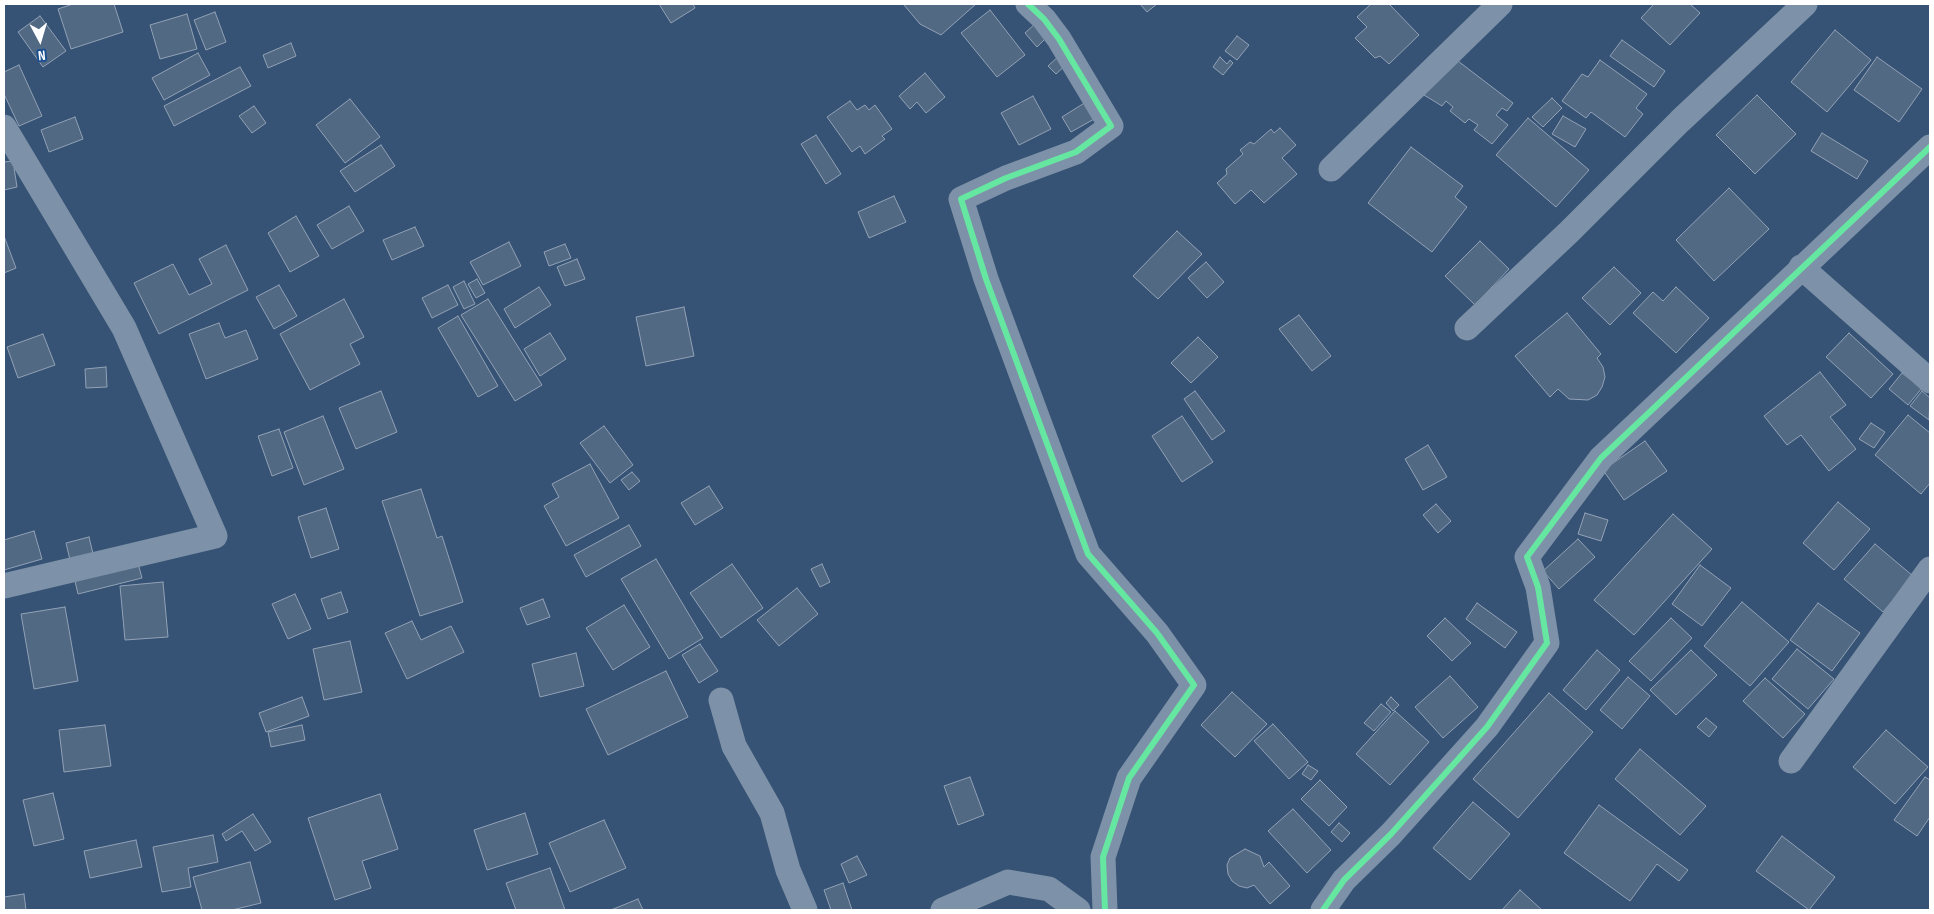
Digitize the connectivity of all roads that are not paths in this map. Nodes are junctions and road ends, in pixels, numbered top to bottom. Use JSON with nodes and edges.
{"nodes":[{"id":1,"x":1028,"y":4,"type":"edge"},
{"id":2,"x":1500,"y":4,"type":"edge"},
{"id":3,"x":1805,"y":4,"type":"edge"},
{"id":4,"x":4,"y":127,"type":"edge"},
{"id":5,"x":1930,"y":147,"type":"edge"},
{"id":6,"x":1331,"y":169,"type":"dead end"},
{"id":7,"x":1802,"y":267,"type":"junction"},
{"id":8,"x":1467,"y":328,"type":"dead end"},
{"id":9,"x":1930,"y":381,"type":"edge"},
{"id":10,"x":1930,"y":569,"type":"edge"},
{"id":11,"x":62,"y":585,"type":"dead end"},
{"id":12,"x":4,"y":586,"type":"edge"},
{"id":13,"x":721,"y":700,"type":"dead end"},
{"id":14,"x":1791,"y":762,"type":"dead end"},
{"id":15,"x":805,"y":910,"type":"edge"},
{"id":16,"x":943,"y":910,"type":"edge"},
{"id":17,"x":1078,"y":910,"type":"edge"},
{"id":18,"x":1105,"y":910,"type":"edge"},
{"id":19,"x":1322,"y":910,"type":"edge"}],
"edges":[{"from":1,"to":18,"type":"street"},
{"from":2,"to":6,"type":"street"},
{"from":3,"to":8,"type":"street"},
{"from":4,"to":12,"type":"street"},
{"from":5,"to":7,"type":"street"},
{"from":7,"to":9,"type":"street"},
{"from":7,"to":19,"type":"street"},
{"from":10,"to":14,"type":"street"},
{"from":11,"to":12,"type":"street"},
{"from":13,"to":15,"type":"street"},
{"from":16,"to":17,"type":"street"}]}
